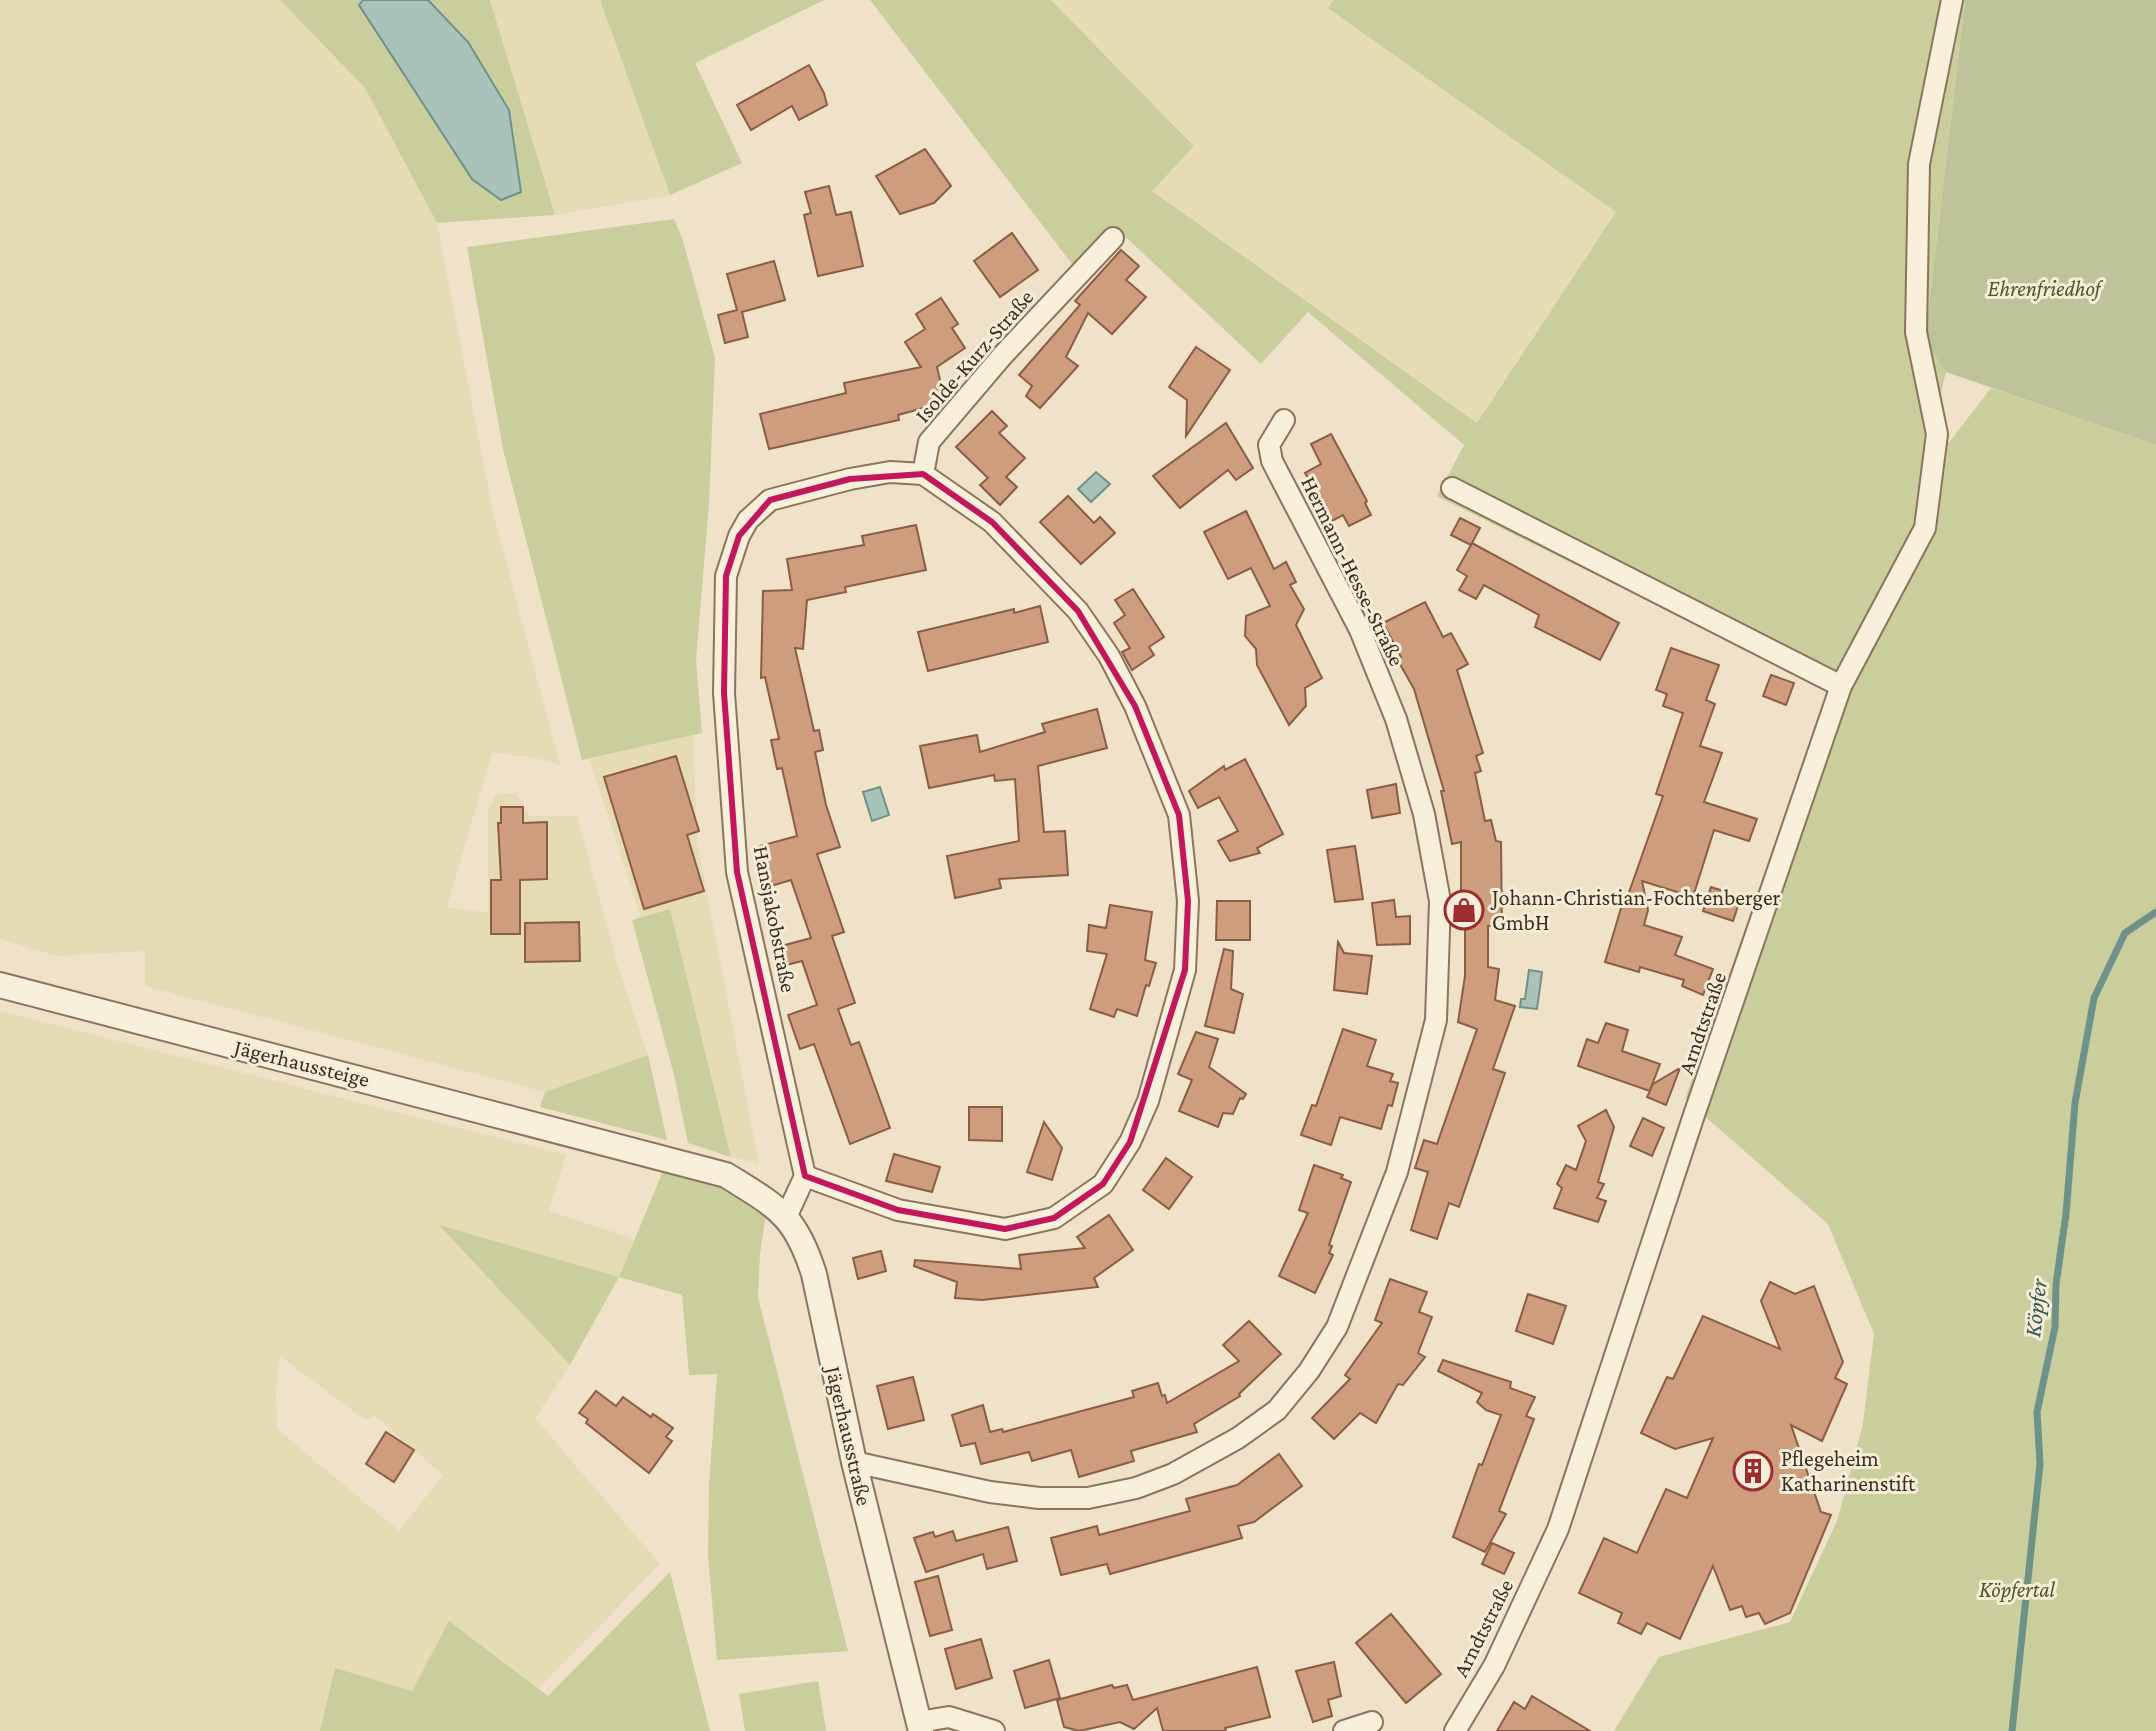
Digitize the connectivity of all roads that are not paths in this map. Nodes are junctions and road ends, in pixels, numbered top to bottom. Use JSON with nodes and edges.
{"nodes":[{"id":1,"x":1952,"y":0,"type":"edge"},
{"id":2,"x":1113,"y":238,"type":"dead end"},
{"id":3,"x":1284,"y":420,"type":"dead end"},
{"id":4,"x":923,"y":474,"type":"junction"},
{"id":5,"x":1452,"y":488,"type":"dead end"},
{"id":6,"x":1841,"y":686,"type":"junction"},
{"id":7,"x":0,"y":985,"type":"edge"},
{"id":8,"x":726,"y":1175,"type":"joint"},
{"id":9,"x":805,"y":1176,"type":"junction"},
{"id":10,"x":787,"y":1215,"type":"junction"},
{"id":11,"x":854,"y":1462,"type":"junction"},
{"id":12,"x":1372,"y":1722,"type":"dead end"},
{"id":13,"x":919,"y":1726,"type":"edge"},
{"id":14,"x":994,"y":1731,"type":"edge"},
{"id":15,"x":1344,"y":1731,"type":"edge"},
{"id":16,"x":1455,"y":1731,"type":"edge"}],
"edges":[{"from":1,"to":6,"type":"street","name":"Arndtstraße"},
{"from":2,"to":4,"type":"street","name":"Isolde-Kurz-Straße"},
{"from":3,"to":11,"type":"street","name":"Hermann-Hesse-Straße"},
{"from":4,"to":9,"type":"street","name":"Hansjakobstraße"},
{"from":4,"to":9,"type":"street"},
{"from":5,"to":6,"type":"street"},
{"from":6,"to":16,"type":"street","name":"Arndtstraße"},
{"from":7,"to":8,"type":"street","name":"Jägerhaussteige"},
{"from":8,"to":10,"type":"street","name":"Jägerhausstraße"},
{"from":9,"to":10,"type":"street"},
{"from":10,"to":11,"type":"street","name":"Jägerhausstraße"},
{"from":11,"to":13,"type":"street","name":"Jägerhausstraße"},
{"from":12,"to":15,"type":"street"},
{"from":13,"to":14,"type":"street"}]}
